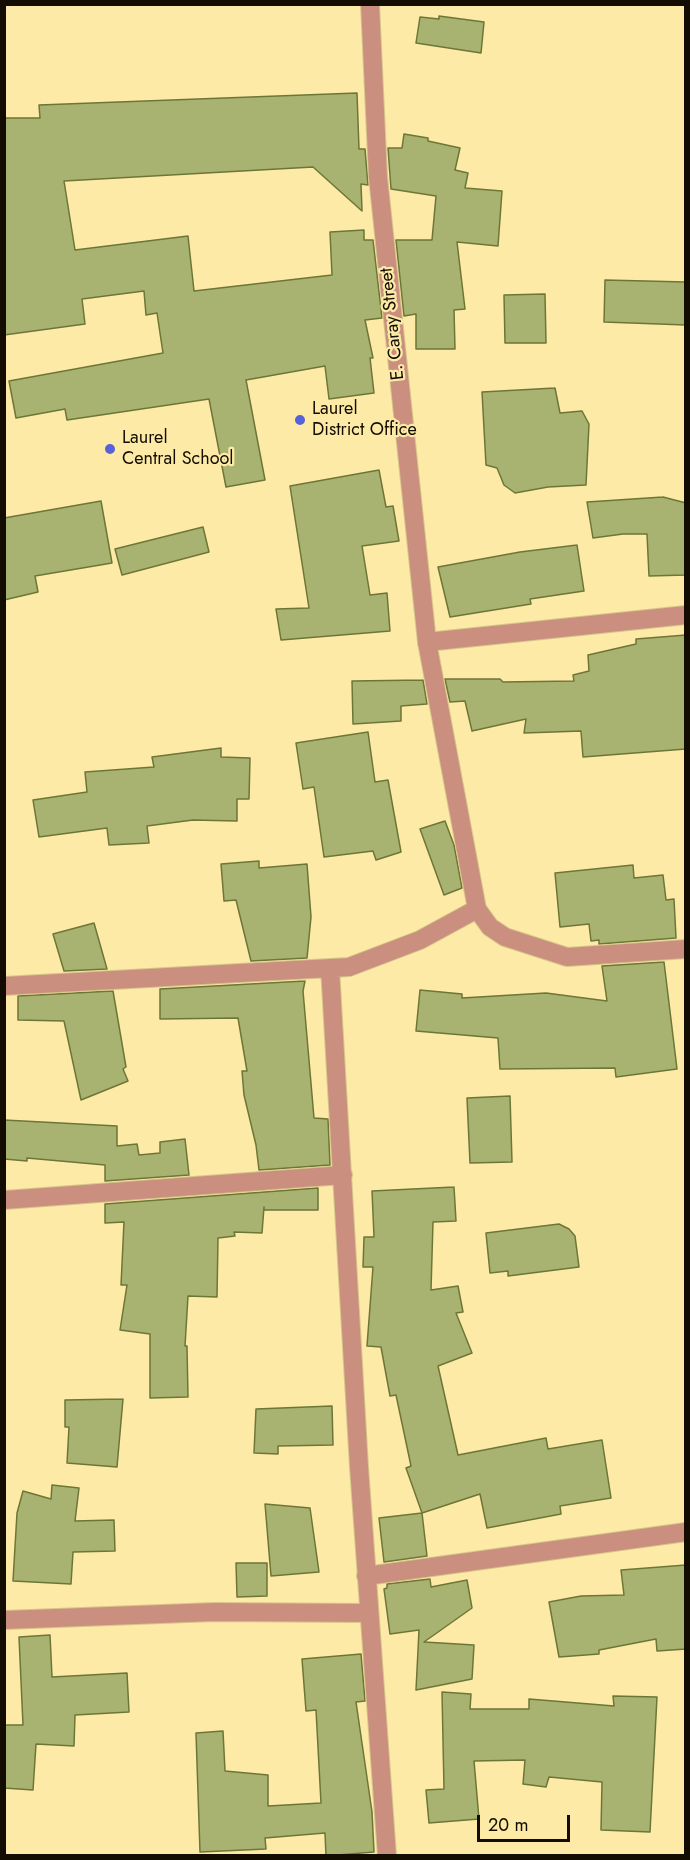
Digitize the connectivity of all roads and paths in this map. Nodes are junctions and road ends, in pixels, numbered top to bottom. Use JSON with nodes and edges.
{"nodes":[{"id":1,"x":370,"y":4,"type":"edge"},
{"id":2,"x":686,"y":615,"type":"edge"},
{"id":3,"x":427,"y":642,"type":"junction"},
{"id":4,"x":477,"y":909,"type":"junction"},
{"id":5,"x":686,"y":949,"type":"edge"},
{"id":6,"x":330,"y":968,"type":"junction"},
{"id":7,"x":4,"y":986,"type":"edge"},
{"id":8,"x":343,"y":1175,"type":"junction"},
{"id":9,"x":4,"y":1200,"type":"edge"},
{"id":10,"x":686,"y":1532,"type":"edge"},
{"id":11,"x":366,"y":1576,"type":"junction"},
{"id":12,"x":369,"y":1613,"type":"junction"},
{"id":13,"x":4,"y":1620,"type":"edge"},
{"id":14,"x":387,"y":1856,"type":"edge"}],
"edges":[{"from":1,"to":3,"type":"street","name":"E. Caray Street"},
{"from":2,"to":3,"type":"street"},
{"from":3,"to":4,"type":"street","name":"E. Caray Street"},
{"from":4,"to":5,"type":"street"},
{"from":4,"to":6,"type":"street"},
{"from":6,"to":7,"type":"street"},
{"from":6,"to":8,"type":"street"},
{"from":8,"to":9,"type":"street"},
{"from":8,"to":11,"type":"street"},
{"from":10,"to":11,"type":"street"},
{"from":11,"to":12,"type":"street"},
{"from":12,"to":13,"type":"street"},
{"from":12,"to":14,"type":"street"}]}
